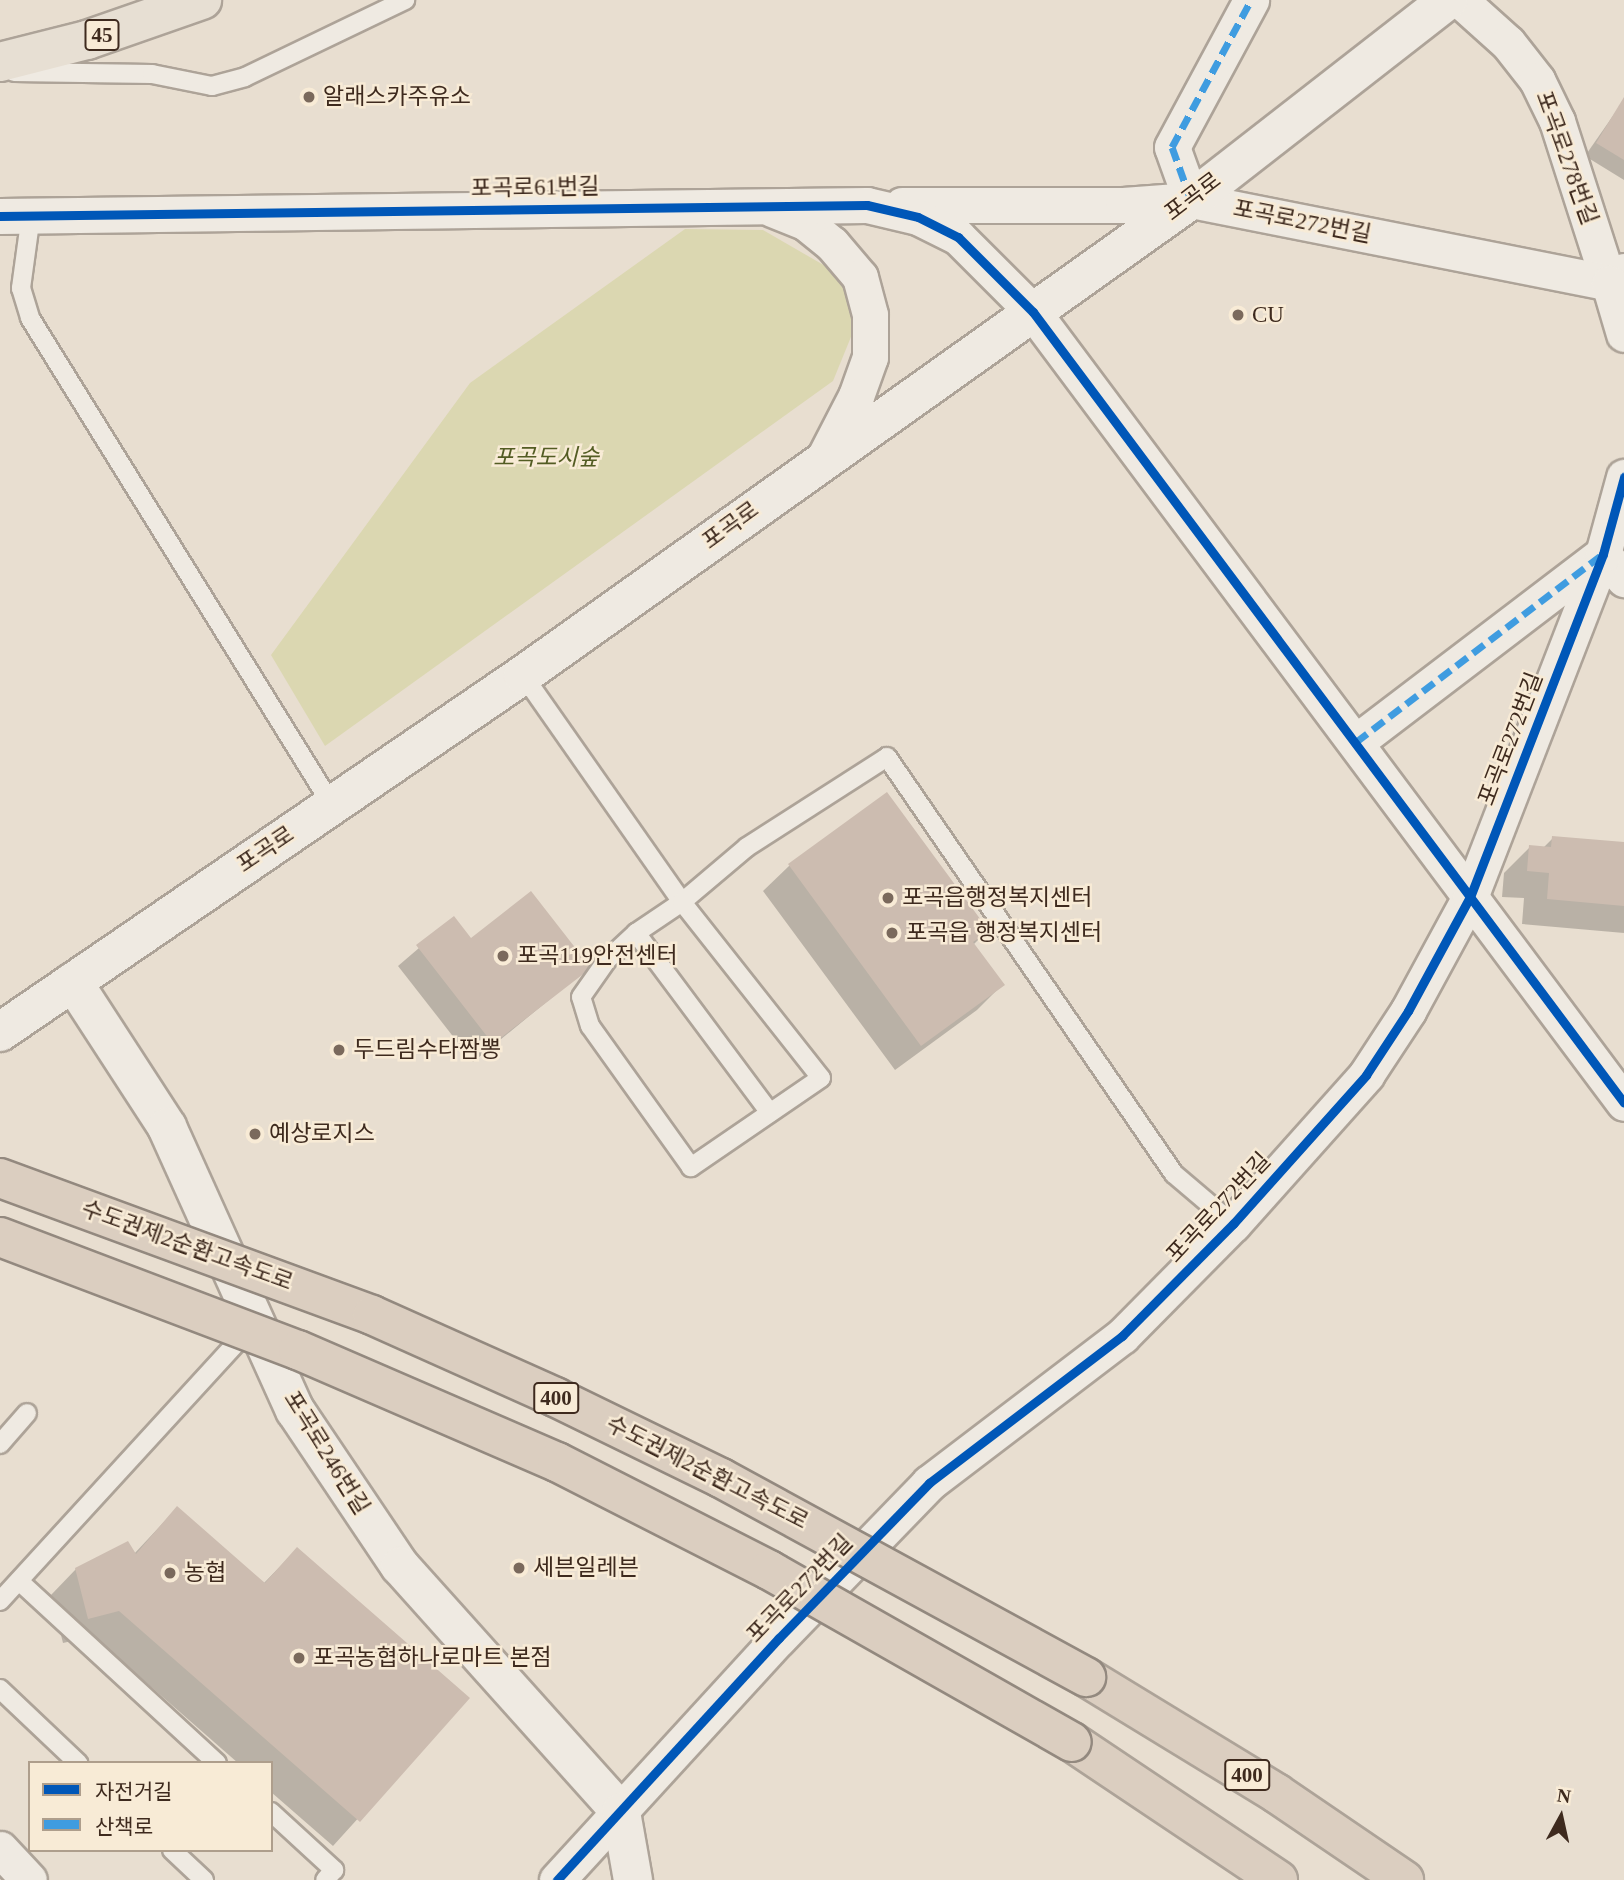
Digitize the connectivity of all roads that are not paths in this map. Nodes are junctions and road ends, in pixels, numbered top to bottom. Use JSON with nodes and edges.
{"nodes":[{"id":1,"x":202,"y":0,"type":"edge"},
{"id":2,"x":405,"y":0,"type":"edge"},
{"id":3,"x":1251,"y":0,"type":"edge"},
{"id":4,"x":1448,"y":0,"type":"edge"},
{"id":5,"x":1460,"y":0,"type":"edge"},
{"id":6,"x":0,"y":62,"type":"edge"},
{"id":7,"x":0,"y":72,"type":"edge"},
{"id":8,"x":1191,"y":200,"type":"junction"},
{"id":9,"x":759,"y":204,"type":"junction"},
{"id":10,"x":867,"y":205,"type":"junction"},
{"id":11,"x":15,"y":216,"type":"edge"},
{"id":12,"x":1616,"y":277,"type":"edge"},
{"id":13,"x":1033,"y":312,"type":"junction"},
{"id":14,"x":1624,"y":334,"type":"edge"},
{"id":15,"x":823,"y":460,"type":"junction"},
{"id":16,"x":1624,"y":477,"type":"edge"},
{"id":17,"x":1614,"y":567,"type":"edge"},
{"id":18,"x":523,"y":675,"type":"junction"},
{"id":19,"x":1356,"y":742,"type":"junction"},
{"id":20,"x":332,"y":805,"type":"junction"},
{"id":21,"x":1470,"y":897,"type":"junction"},
{"id":22,"x":682,"y":902,"type":"junction"},
{"id":23,"x":636,"y":933,"type":"junction"},
{"id":24,"x":73,"y":982,"type":"junction"},
{"id":25,"x":0,"y":1032,"type":"edge"},
{"id":26,"x":1624,"y":1102,"type":"edge"},
{"id":27,"x":770,"y":1113,"type":"junction"},
{"id":28,"x":0,"y":1178,"type":"edge"},
{"id":29,"x":1233,"y":1224,"type":"junction"},
{"id":30,"x":0,"y":1237,"type":"edge"},
{"id":31,"x":254,"y":1323,"type":"junction"},
{"id":32,"x":27,"y":1413,"type":"dead end"},
{"id":33,"x":0,"y":1444,"type":"edge"},
{"id":34,"x":19,"y":1581,"type":"junction"},
{"id":35,"x":0,"y":1601,"type":"edge"},
{"id":36,"x":0,"y":1689,"type":"edge"},
{"id":37,"x":77,"y":1761,"type":"edge"},
{"id":38,"x":215,"y":1761,"type":"edge"},
{"id":39,"x":621,"y":1812,"type":"junction"},
{"id":40,"x":273,"y":1814,"type":"edge"},
{"id":41,"x":0,"y":1849,"type":"edge"},
{"id":42,"x":174,"y":1852,"type":"edge"},
{"id":43,"x":29,"y":1880,"type":"edge"},
{"id":44,"x":204,"y":1880,"type":"edge"},
{"id":45,"x":325,"y":1880,"type":"edge"},
{"id":46,"x":557,"y":1880,"type":"edge"},
{"id":47,"x":633,"y":1880,"type":"edge"},
{"id":48,"x":1278,"y":1880,"type":"edge"},
{"id":49,"x":1404,"y":1880,"type":"edge"}],
"edges":[{"from":1,"to":6,"type":"main road","number":"45"},
{"from":2,"to":7,"type":"lane"},
{"from":3,"to":8,"type":"street"},
{"from":4,"to":8,"type":"street","name":"포곡로"},
{"from":5,"to":12,"type":"street","name":"포곡로278번길"},
{"from":8,"to":10,"type":"street","name":"포곡로272번길"},
{"from":8,"to":12,"type":"street","name":"포곡로272번길"},
{"from":8,"to":13,"type":"street","name":"포곡로"},
{"from":9,"to":10,"type":"street","name":"포곡로61번길"},
{"from":9,"to":11,"type":"street","name":"포곡로61번길"},
{"from":9,"to":15,"type":"street"},
{"from":10,"to":13,"type":"street","name":"포곡로61번길"},
{"from":11,"to":20,"type":"lane"},
{"from":12,"to":14,"type":"street"},
{"from":13,"to":15,"type":"street","name":"포곡로"},
{"from":13,"to":19,"type":"street","name":"포곡로61번길"},
{"from":15,"to":18,"type":"street","name":"포곡로"},
{"from":16,"to":17,"type":"street","name":"포곡로272번길"},
{"from":17,"to":19,"type":"street"},
{"from":17,"to":21,"type":"street","name":"포곡로272번길"},
{"from":18,"to":20,"type":"street","name":"포곡로"},
{"from":18,"to":22,"type":"lane"},
{"from":19,"to":21,"type":"street","name":"포곡로61번길"},
{"from":20,"to":24,"type":"street","name":"포곡로"},
{"from":21,"to":26,"type":"street","name":"포곡로61번길"},
{"from":21,"to":29,"type":"street","name":"포곡로272번길"},
{"from":22,"to":23,"type":"lane"},
{"from":22,"to":27,"type":"lane"},
{"from":22,"to":29,"type":"lane"},
{"from":23,"to":27,"type":"lane"},
{"from":23,"to":27,"type":"lane"},
{"from":24,"to":25,"type":"street","name":"포곡로"},
{"from":24,"to":31,"type":"street","name":"포곡로246번길"},
{"from":28,"to":49,"type":"highway","name":"수도권제2순환고속도로","number":"400","bridge":true},
{"from":29,"to":39,"type":"street","name":"포곡로272번길"},
{"from":30,"to":48,"type":"highway","number":"400","bridge":true},
{"from":31,"to":34,"type":"lane"},
{"from":31,"to":39,"type":"street","name":"포곡로246번길"},
{"from":32,"to":33,"type":"lane"},
{"from":34,"to":35,"type":"lane"},
{"from":34,"to":38,"type":"lane"},
{"from":36,"to":37,"type":"lane"},
{"from":39,"to":46,"type":"street","name":"포곡로272번길"},
{"from":39,"to":47,"type":"street"},
{"from":40,"to":45,"type":"lane"},
{"from":41,"to":43,"type":"street"},
{"from":42,"to":44,"type":"lane"}]}
